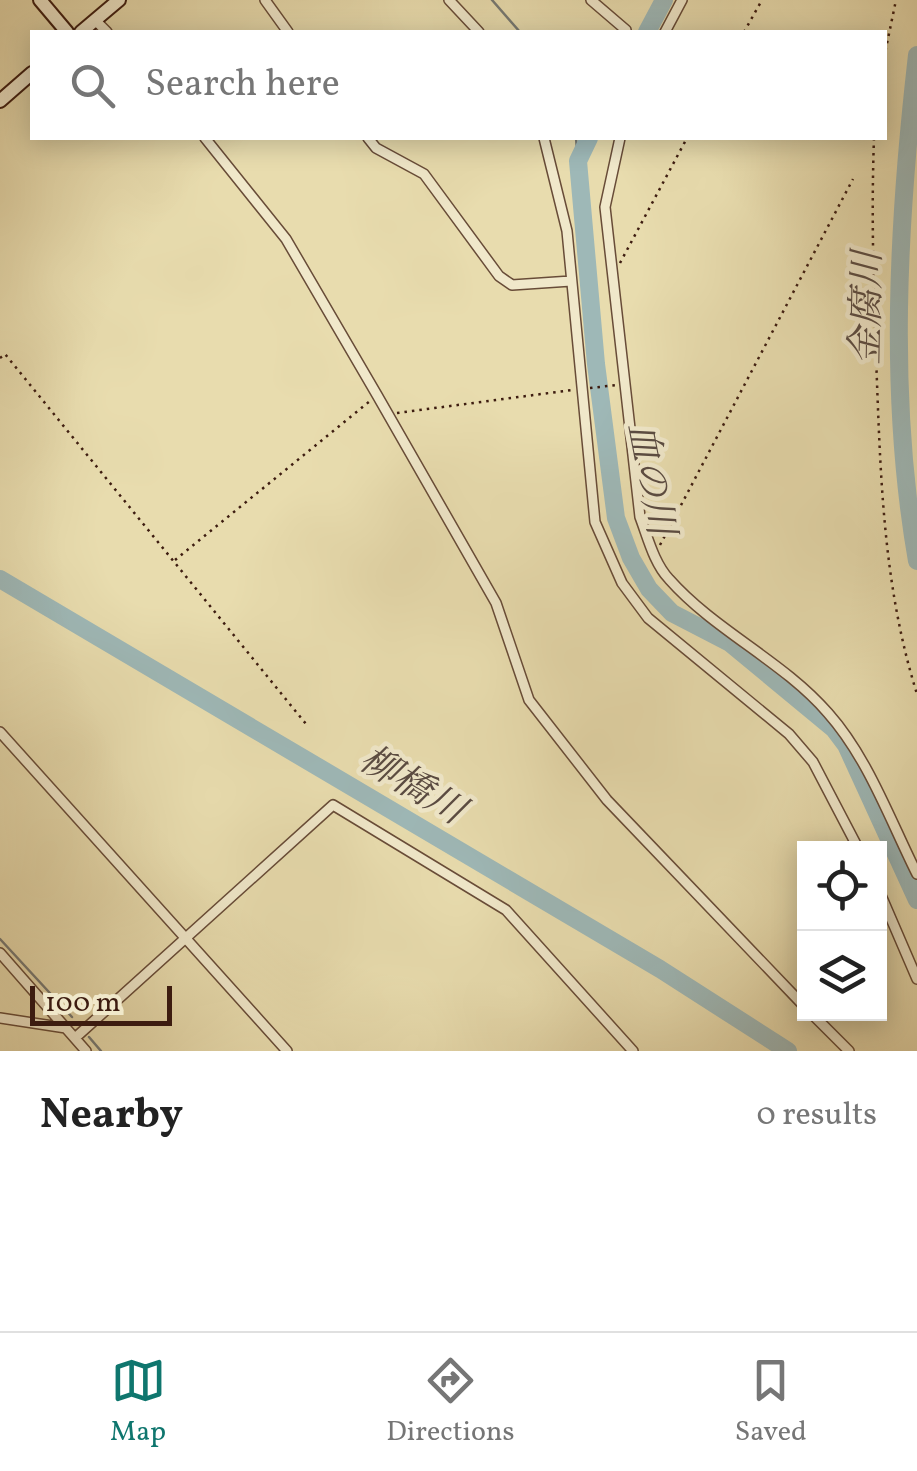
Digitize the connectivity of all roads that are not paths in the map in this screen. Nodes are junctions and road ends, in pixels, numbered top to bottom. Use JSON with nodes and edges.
{"nodes":[{"id":1,"x":40,"y":0,"type":"edge"},
{"id":2,"x":119,"y":0,"type":"edge"},
{"id":3,"x":265,"y":0,"type":"edge"},
{"id":4,"x":449,"y":0,"type":"edge"},
{"id":5,"x":591,"y":0,"type":"edge"},
{"id":6,"x":682,"y":0,"type":"edge"},
{"id":7,"x":95,"y":20,"type":"junction"},
{"id":8,"x":65,"y":30,"type":"edge"},
{"id":9,"x":83,"y":30,"type":"edge"},
{"id":10,"x":105,"y":30,"type":"edge"},
{"id":11,"x":287,"y":30,"type":"edge"},
{"id":12,"x":476,"y":30,"type":"edge"},
{"id":13,"x":626,"y":30,"type":"edge"},
{"id":14,"x":665,"y":30,"type":"edge"},
{"id":15,"x":30,"y":75,"type":"edge"},
{"id":16,"x":0,"y":101,"type":"edge"},
{"id":17,"x":207,"y":140,"type":"edge"},
{"id":18,"x":370,"y":140,"type":"edge"},
{"id":19,"x":545,"y":140,"type":"edge"},
{"id":20,"x":620,"y":140,"type":"edge"},
{"id":21,"x":572,"y":281,"type":"junction"},
{"id":22,"x":0,"y":732,"type":"edge"},
{"id":23,"x":854,"y":841,"type":"edge"},
{"id":24,"x":917,"y":874,"type":"edge"},
{"id":25,"x":887,"y":909,"type":"edge"},
{"id":26,"x":186,"y":938,"type":"junction"},
{"id":27,"x":0,"y":953,"type":"edge"},
{"id":28,"x":917,"y":979,"type":"edge"},
{"id":29,"x":797,"y":999,"type":"edge"},
{"id":30,"x":0,"y":1018,"type":"edge"},
{"id":31,"x":819,"y":1021,"type":"edge"},
{"id":32,"x":66,"y":1028,"type":"junction"},
{"id":33,"x":75,"y":1038,"type":"junction"},
{"id":34,"x":86,"y":1051,"type":"edge"},
{"id":35,"x":286,"y":1051,"type":"edge"},
{"id":36,"x":634,"y":1051,"type":"edge"},
{"id":37,"x":849,"y":1051,"type":"edge"}],
"edges":[{"from":1,"to":8,"type":"street"},
{"from":2,"to":7,"type":"street"},
{"from":3,"to":11,"type":"street"},
{"from":4,"to":12,"type":"street"},
{"from":5,"to":13,"type":"street"},
{"from":6,"to":14,"type":"street"},
{"from":7,"to":9,"type":"street"},
{"from":7,"to":10,"type":"street"},
{"from":15,"to":16,"type":"street"},
{"from":17,"to":29,"type":"street"},
{"from":18,"to":21,"type":"street"},
{"from":19,"to":21,"type":"street"},
{"from":20,"to":24,"type":"street"},
{"from":21,"to":23,"type":"street"},
{"from":22,"to":26,"type":"street"},
{"from":25,"to":28,"type":"street"},
{"from":26,"to":33,"type":"street"},
{"from":26,"to":35,"type":"street"},
{"from":26,"to":36,"type":"street"},
{"from":27,"to":32,"type":"street"},
{"from":30,"to":32,"type":"street"},
{"from":31,"to":37,"type":"street"},
{"from":32,"to":33,"type":"street"},
{"from":33,"to":34,"type":"street"}]}
